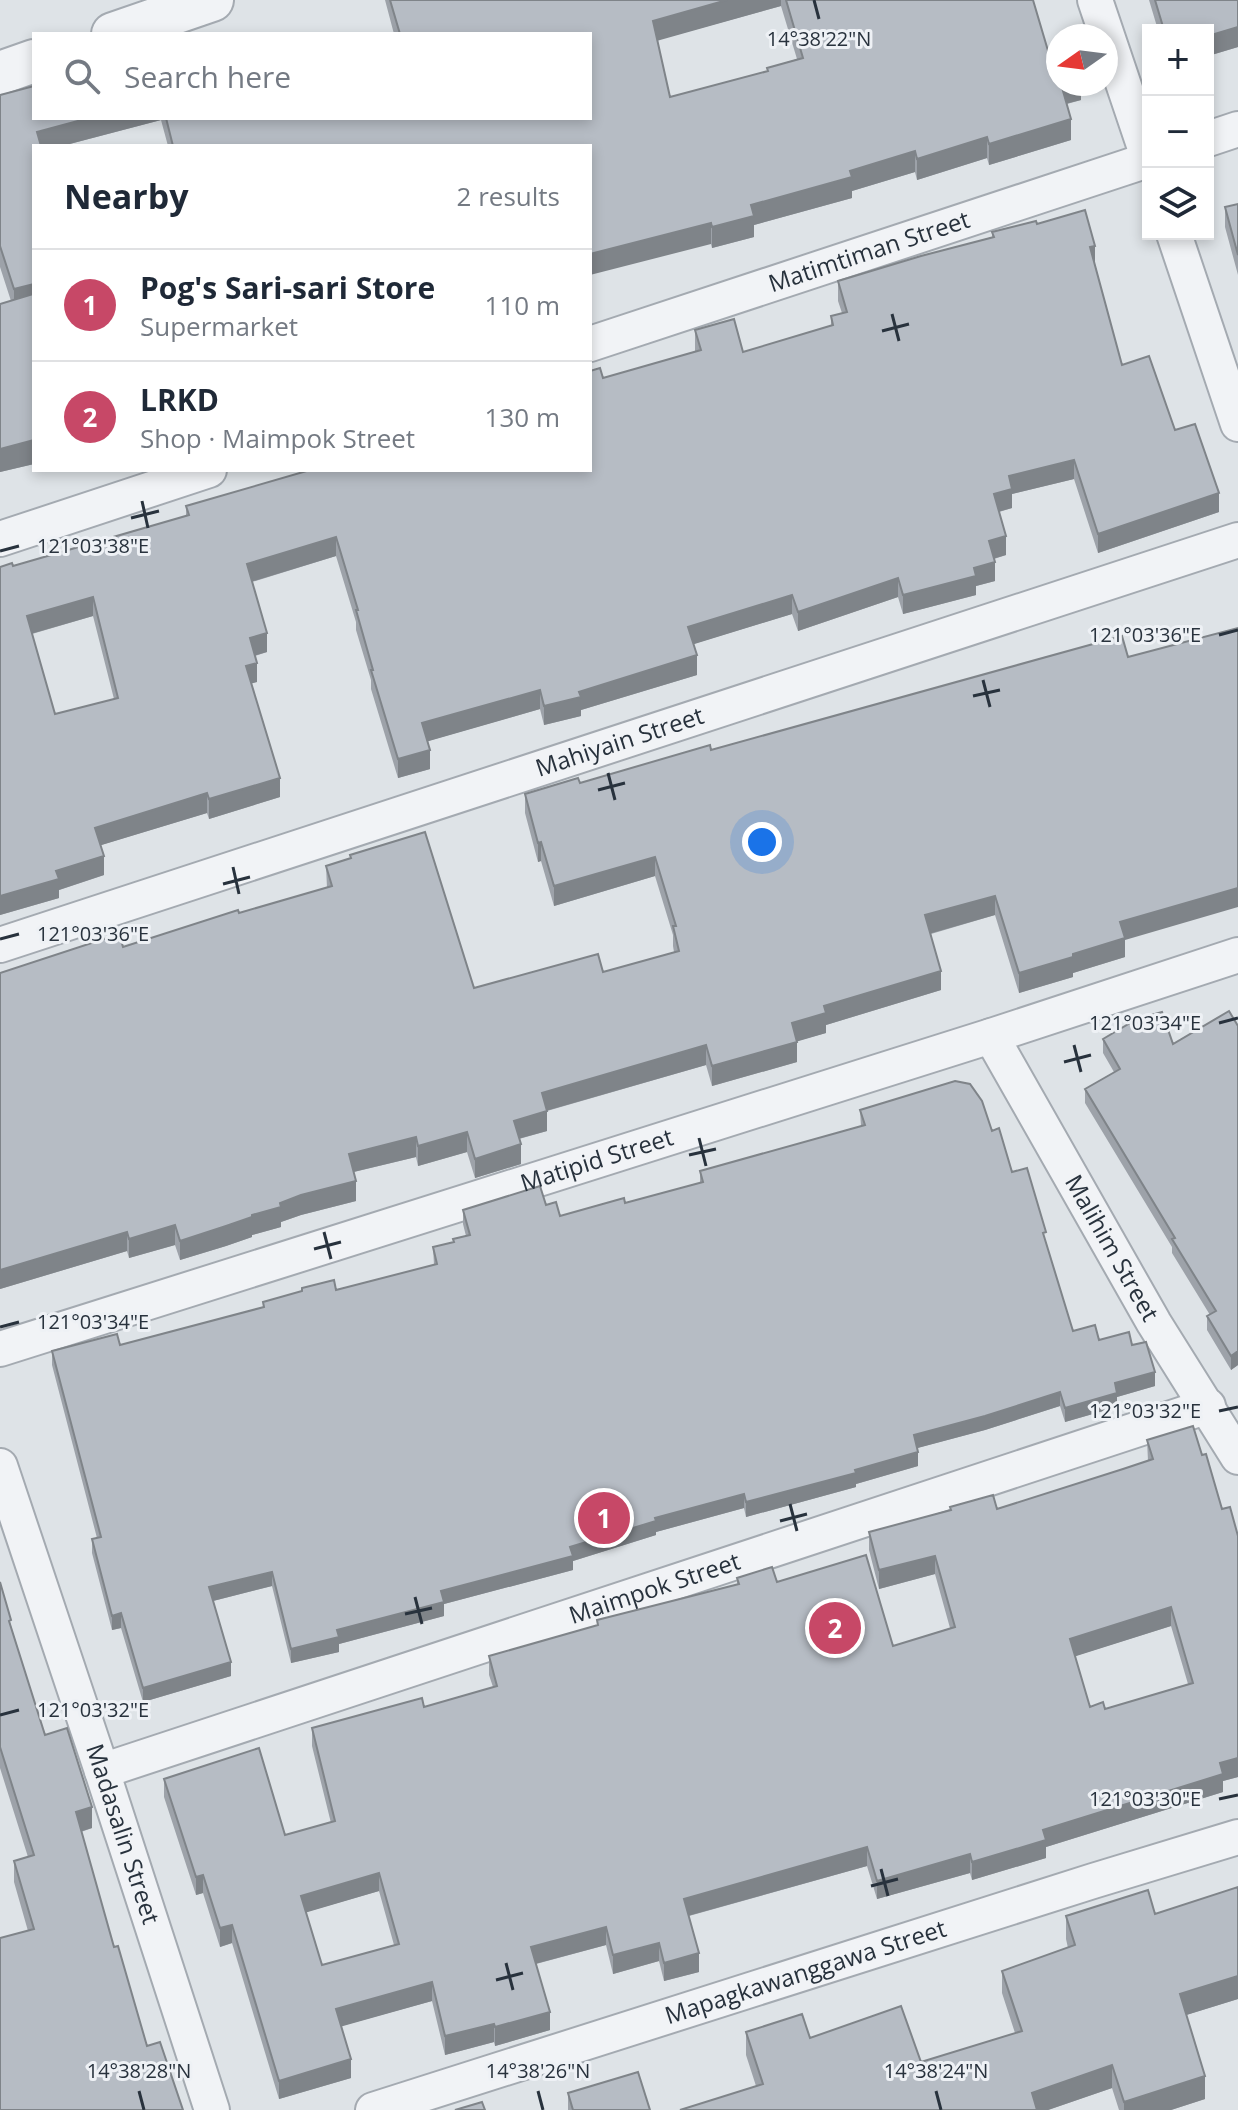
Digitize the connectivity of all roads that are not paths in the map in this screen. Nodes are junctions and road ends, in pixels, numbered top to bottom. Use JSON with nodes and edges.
{"nodes":[{"id":1,"x":212,"y":0,"type":"edge"},
{"id":2,"x":1095,"y":0,"type":"edge"},
{"id":3,"x":119,"y":32,"type":"edge"},
{"id":4,"x":32,"y":62,"type":"edge"},
{"id":5,"x":0,"y":73,"type":"edge"},
{"id":6,"x":1238,"y":129,"type":"edge"},
{"id":7,"x":1214,"y":137,"type":"edge"},
{"id":8,"x":1142,"y":141,"type":"edge"},
{"id":9,"x":1142,"y":161,"type":"edge"},
{"id":10,"x":1176,"y":240,"type":"edge"},
{"id":11,"x":592,"y":343,"type":"edge"},
{"id":12,"x":1238,"y":424,"type":"edge"},
{"id":13,"x":203,"y":472,"type":"edge"},
{"id":14,"x":0,"y":539,"type":"edge"},
{"id":15,"x":1238,"y":540,"type":"edge"},
{"id":16,"x":0,"y":945,"type":"edge"},
{"id":17,"x":1238,"y":955,"type":"edge"},
{"id":18,"x":991,"y":1036,"type":"junction"},
{"id":19,"x":0,"y":1349,"type":"edge"},
{"id":20,"x":1208,"y":1406,"type":"junction"},
{"id":21,"x":1238,"y":1457,"type":"edge"},
{"id":22,"x":0,"y":1466,"type":"edge"},
{"id":23,"x":102,"y":1771,"type":"junction"},
{"id":24,"x":1238,"y":1837,"type":"edge"},
{"id":25,"x":212,"y":2110,"type":"edge"},
{"id":26,"x":373,"y":2110,"type":"edge"}],
"edges":[{"from":1,"to":3,"type":"street"},
{"from":2,"to":8,"type":"street"},
{"from":4,"to":5,"type":"street"},
{"from":6,"to":7,"type":"street"},
{"from":9,"to":11,"type":"street","name":"Matimtiman Street"},
{"from":10,"to":12,"type":"street"},
{"from":13,"to":14,"type":"street"},
{"from":15,"to":16,"type":"street","name":"Mahiyain Street"},
{"from":17,"to":18,"type":"street","name":"Matipid Street"},
{"from":18,"to":19,"type":"street","name":"Matipid Street"},
{"from":18,"to":20,"type":"street","name":"Malihim Street"},
{"from":20,"to":21,"type":"street","name":"Malihim Street"},
{"from":20,"to":23,"type":"street","name":"Maimpok Street"},
{"from":22,"to":23,"type":"street","name":"Madasalin Street"},
{"from":23,"to":25,"type":"street","name":"Madasalin Street"},
{"from":24,"to":26,"type":"street","name":"Mapagkawanggawa Street"}]}
